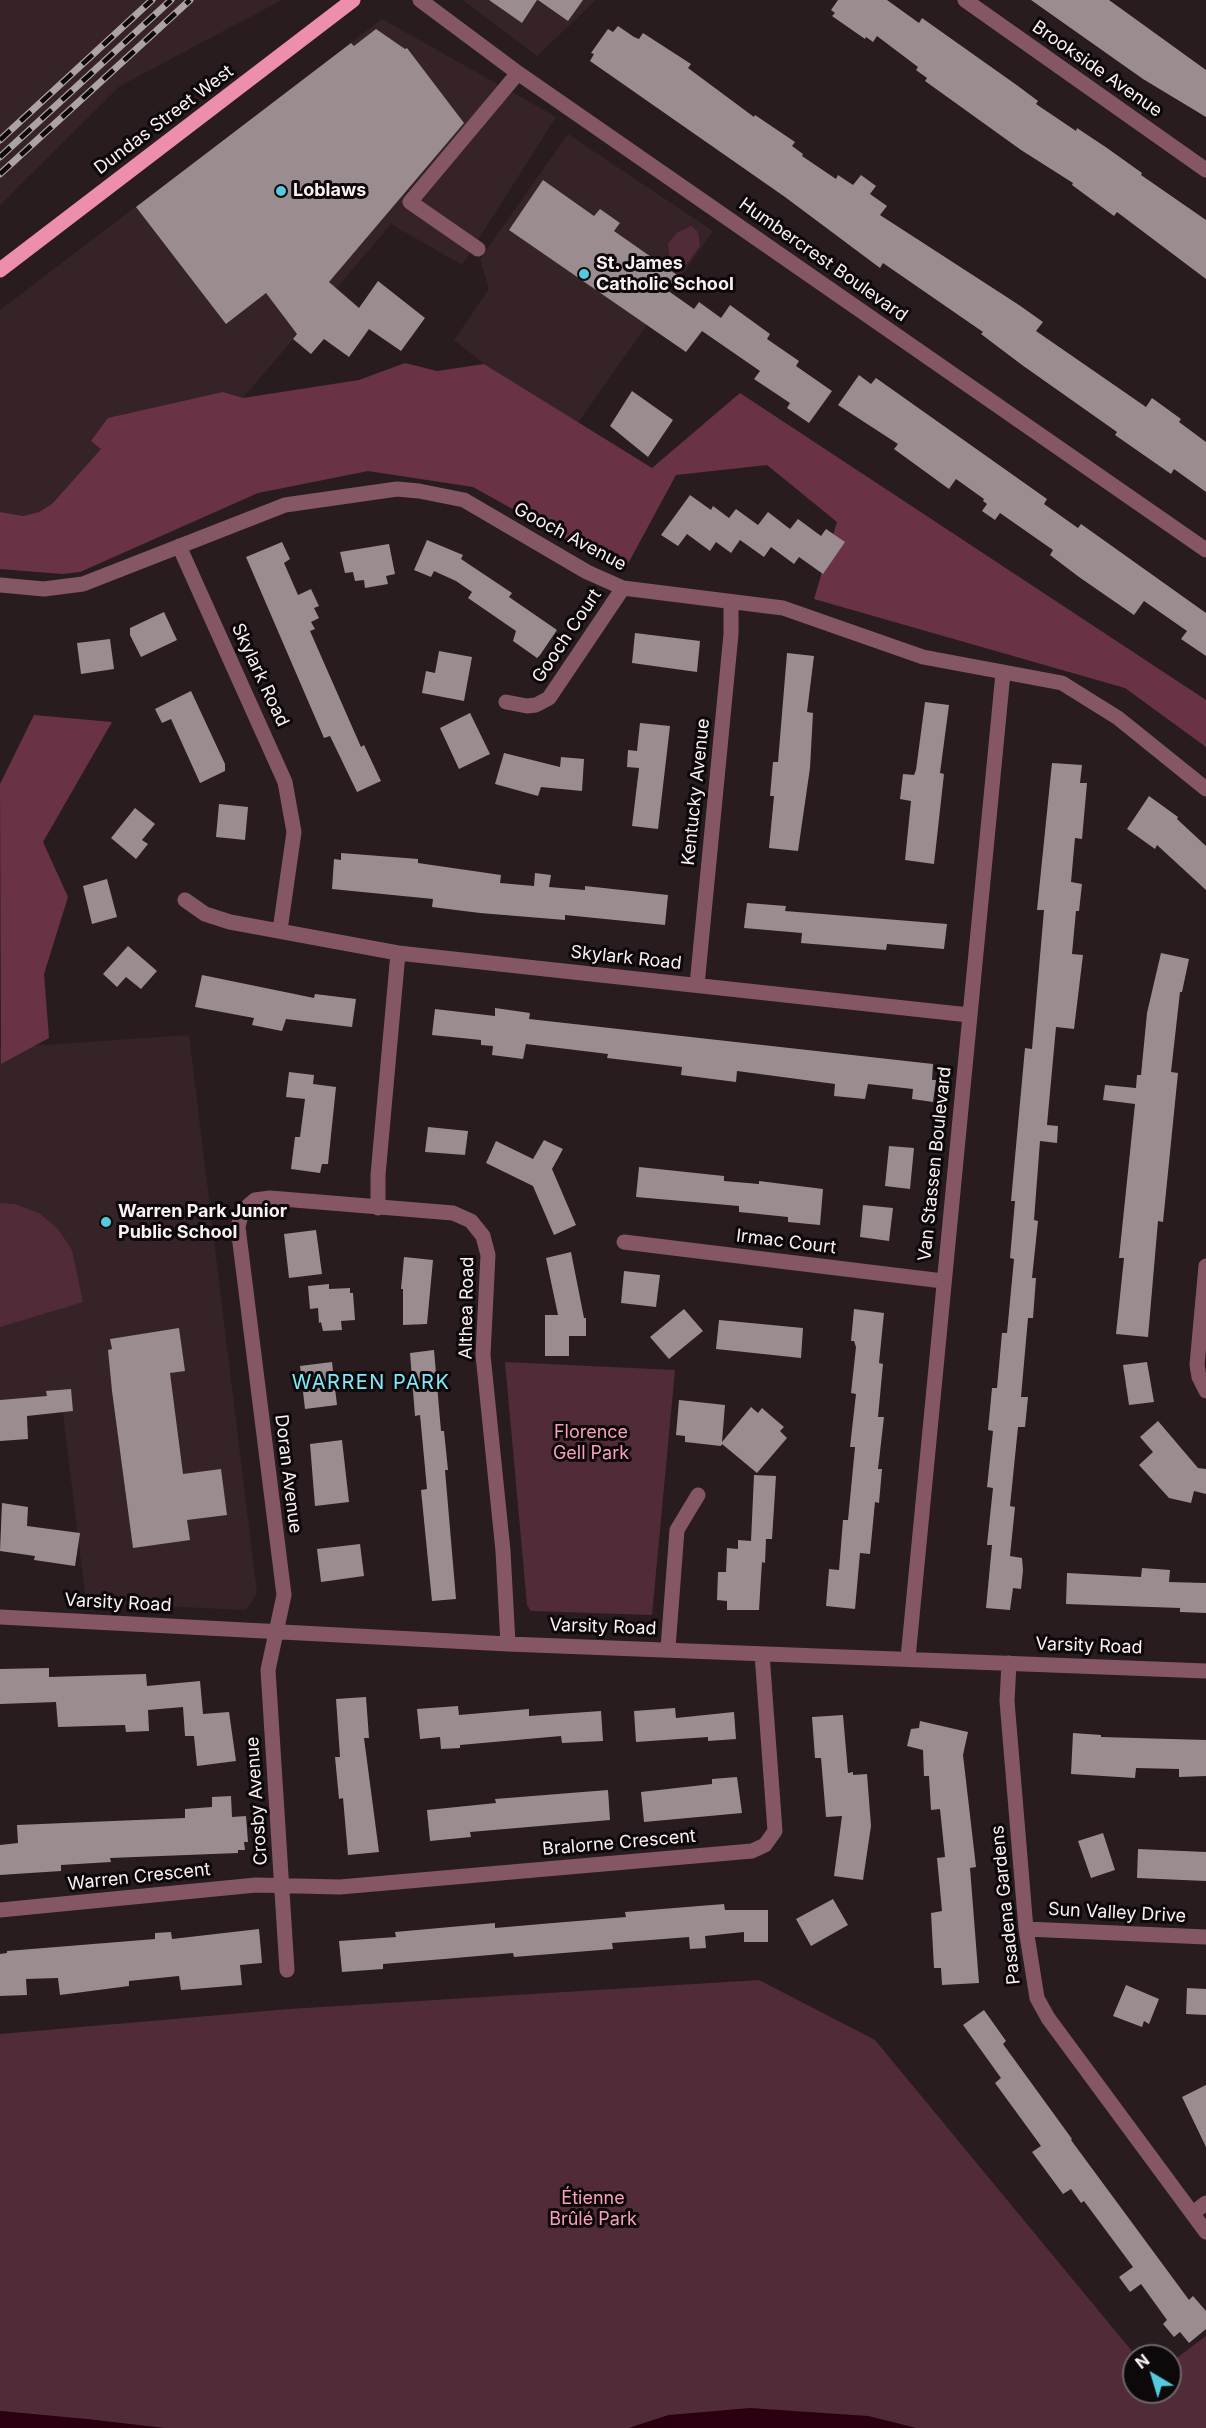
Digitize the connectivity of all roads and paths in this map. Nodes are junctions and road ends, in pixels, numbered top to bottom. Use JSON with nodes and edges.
{"nodes":[{"id":1,"x":353,"y":0,"type":"edge"},
{"id":2,"x":420,"y":0,"type":"edge"},
{"id":3,"x":965,"y":0,"type":"edge"},
{"id":4,"x":518,"y":73,"type":"junction"},
{"id":5,"x":1206,"y":170,"type":"edge"},
{"id":6,"x":478,"y":249,"type":"dead end"},
{"id":7,"x":0,"y":270,"type":"edge"},
{"id":8,"x":180,"y":546,"type":"junction"},
{"id":9,"x":1206,"y":550,"type":"edge"},
{"id":10,"x":0,"y":585,"type":"edge"},
{"id":11,"x":623,"y":588,"type":"junction"},
{"id":12,"x":731,"y":603,"type":"junction"},
{"id":13,"x":1004,"y":673,"type":"junction"},
{"id":14,"x":506,"y":702,"type":"dead end"},
{"id":15,"x":1206,"y":789,"type":"edge"},
{"id":16,"x":185,"y":900,"type":"dead end"},
{"id":17,"x":280,"y":930,"type":"junction"},
{"id":18,"x":398,"y":953,"type":"junction"},
{"id":19,"x":697,"y":985,"type":"junction"},
{"id":20,"x":969,"y":1015,"type":"junction"},
{"id":21,"x":378,"y":1208,"type":"junction"},
{"id":22,"x":624,"y":1242,"type":"dead end"},
{"id":23,"x":1206,"y":1266,"type":"edge"},
{"id":24,"x":943,"y":1281,"type":"junction"},
{"id":25,"x":1206,"y":1391,"type":"edge"},
{"id":26,"x":698,"y":1495,"type":"dead end"},
{"id":27,"x":0,"y":1617,"type":"edge"},
{"id":28,"x":275,"y":1630,"type":"junction"},
{"id":29,"x":508,"y":1644,"type":"junction"},
{"id":30,"x":668,"y":1648,"type":"junction"},
{"id":31,"x":762,"y":1654,"type":"junction"},
{"id":32,"x":908,"y":1658,"type":"junction"},
{"id":33,"x":1009,"y":1663,"type":"junction"},
{"id":34,"x":1206,"y":1671,"type":"edge"},
{"id":35,"x":281,"y":1886,"type":"junction"},
{"id":36,"x":0,"y":1910,"type":"edge"},
{"id":37,"x":1026,"y":1929,"type":"junction"},
{"id":38,"x":1206,"y":1937,"type":"edge"},
{"id":39,"x":287,"y":1970,"type":"dead end"},
{"id":40,"x":1206,"y":2202,"type":"edge"},
{"id":41,"x":1193,"y":2213,"type":"junction"},
{"id":42,"x":1206,"y":2232,"type":"edge"}],
"edges":[{"from":1,"to":7,"type":"main road","name":"Dundas Street West"},
{"from":2,"to":4,"type":"street","name":"Humbercrest Boulevard"},
{"from":3,"to":5,"type":"street","name":"Brookside Avenue"},
{"from":4,"to":6,"type":"street"},
{"from":4,"to":9,"type":"street","name":"Humbercrest Boulevard"},
{"from":8,"to":10,"type":"street","name":"Gooch Avenue"},
{"from":8,"to":11,"type":"street","name":"Gooch Avenue"},
{"from":8,"to":17,"type":"street","name":"Skylark Road"},
{"from":11,"to":12,"type":"street","name":"Gooch Avenue"},
{"from":11,"to":14,"type":"street","name":"Gooch Court"},
{"from":12,"to":13,"type":"street","name":"Gooch Avenue"},
{"from":12,"to":19,"type":"street","name":"Kentucky Avenue"},
{"from":13,"to":15,"type":"street","name":"Gooch Avenue"},
{"from":13,"to":20,"type":"street","name":"Van Stassen Boulevard"},
{"from":16,"to":17,"type":"street","name":"Skylark Road"},
{"from":17,"to":18,"type":"street","name":"Skylark Road"},
{"from":18,"to":19,"type":"street","name":"Skylark Road"},
{"from":18,"to":21,"type":"street"},
{"from":19,"to":20,"type":"street","name":"Skylark Road"},
{"from":20,"to":24,"type":"street","name":"Van Stassen Boulevard"},
{"from":21,"to":28,"type":"street","name":"Doran Avenue"},
{"from":21,"to":29,"type":"street","name":"Althea Road"},
{"from":22,"to":24,"type":"street","name":"Irmac Court"},
{"from":23,"to":25,"type":"street"},
{"from":24,"to":32,"type":"street","name":"Van Stassen Boulevard"},
{"from":26,"to":30,"type":"street"},
{"from":27,"to":28,"type":"street","name":"Varsity Road"},
{"from":28,"to":29,"type":"street","name":"Varsity Road"},
{"from":28,"to":35,"type":"street","name":"Crosby Avenue"},
{"from":29,"to":30,"type":"street","name":"Varsity Road"},
{"from":30,"to":31,"type":"street","name":"Varsity Road"},
{"from":31,"to":32,"type":"street","name":"Varsity Road"},
{"from":31,"to":35,"type":"street","name":"Bralorne Crescent"},
{"from":32,"to":33,"type":"street","name":"Varsity Road"},
{"from":33,"to":34,"type":"street","name":"Varsity Road"},
{"from":33,"to":37,"type":"street","name":"Pasadena Gardens"},
{"from":35,"to":36,"type":"street","name":"Warren Crescent"},
{"from":35,"to":39,"type":"street","name":"Crosby Avenue"},
{"from":37,"to":38,"type":"street","name":"Sun Valley Drive"},
{"from":37,"to":41,"type":"street","name":"Pasadena Gardens"},
{"from":40,"to":41,"type":"street"},
{"from":41,"to":42,"type":"street","name":"Pasadena Gardens"}]}
